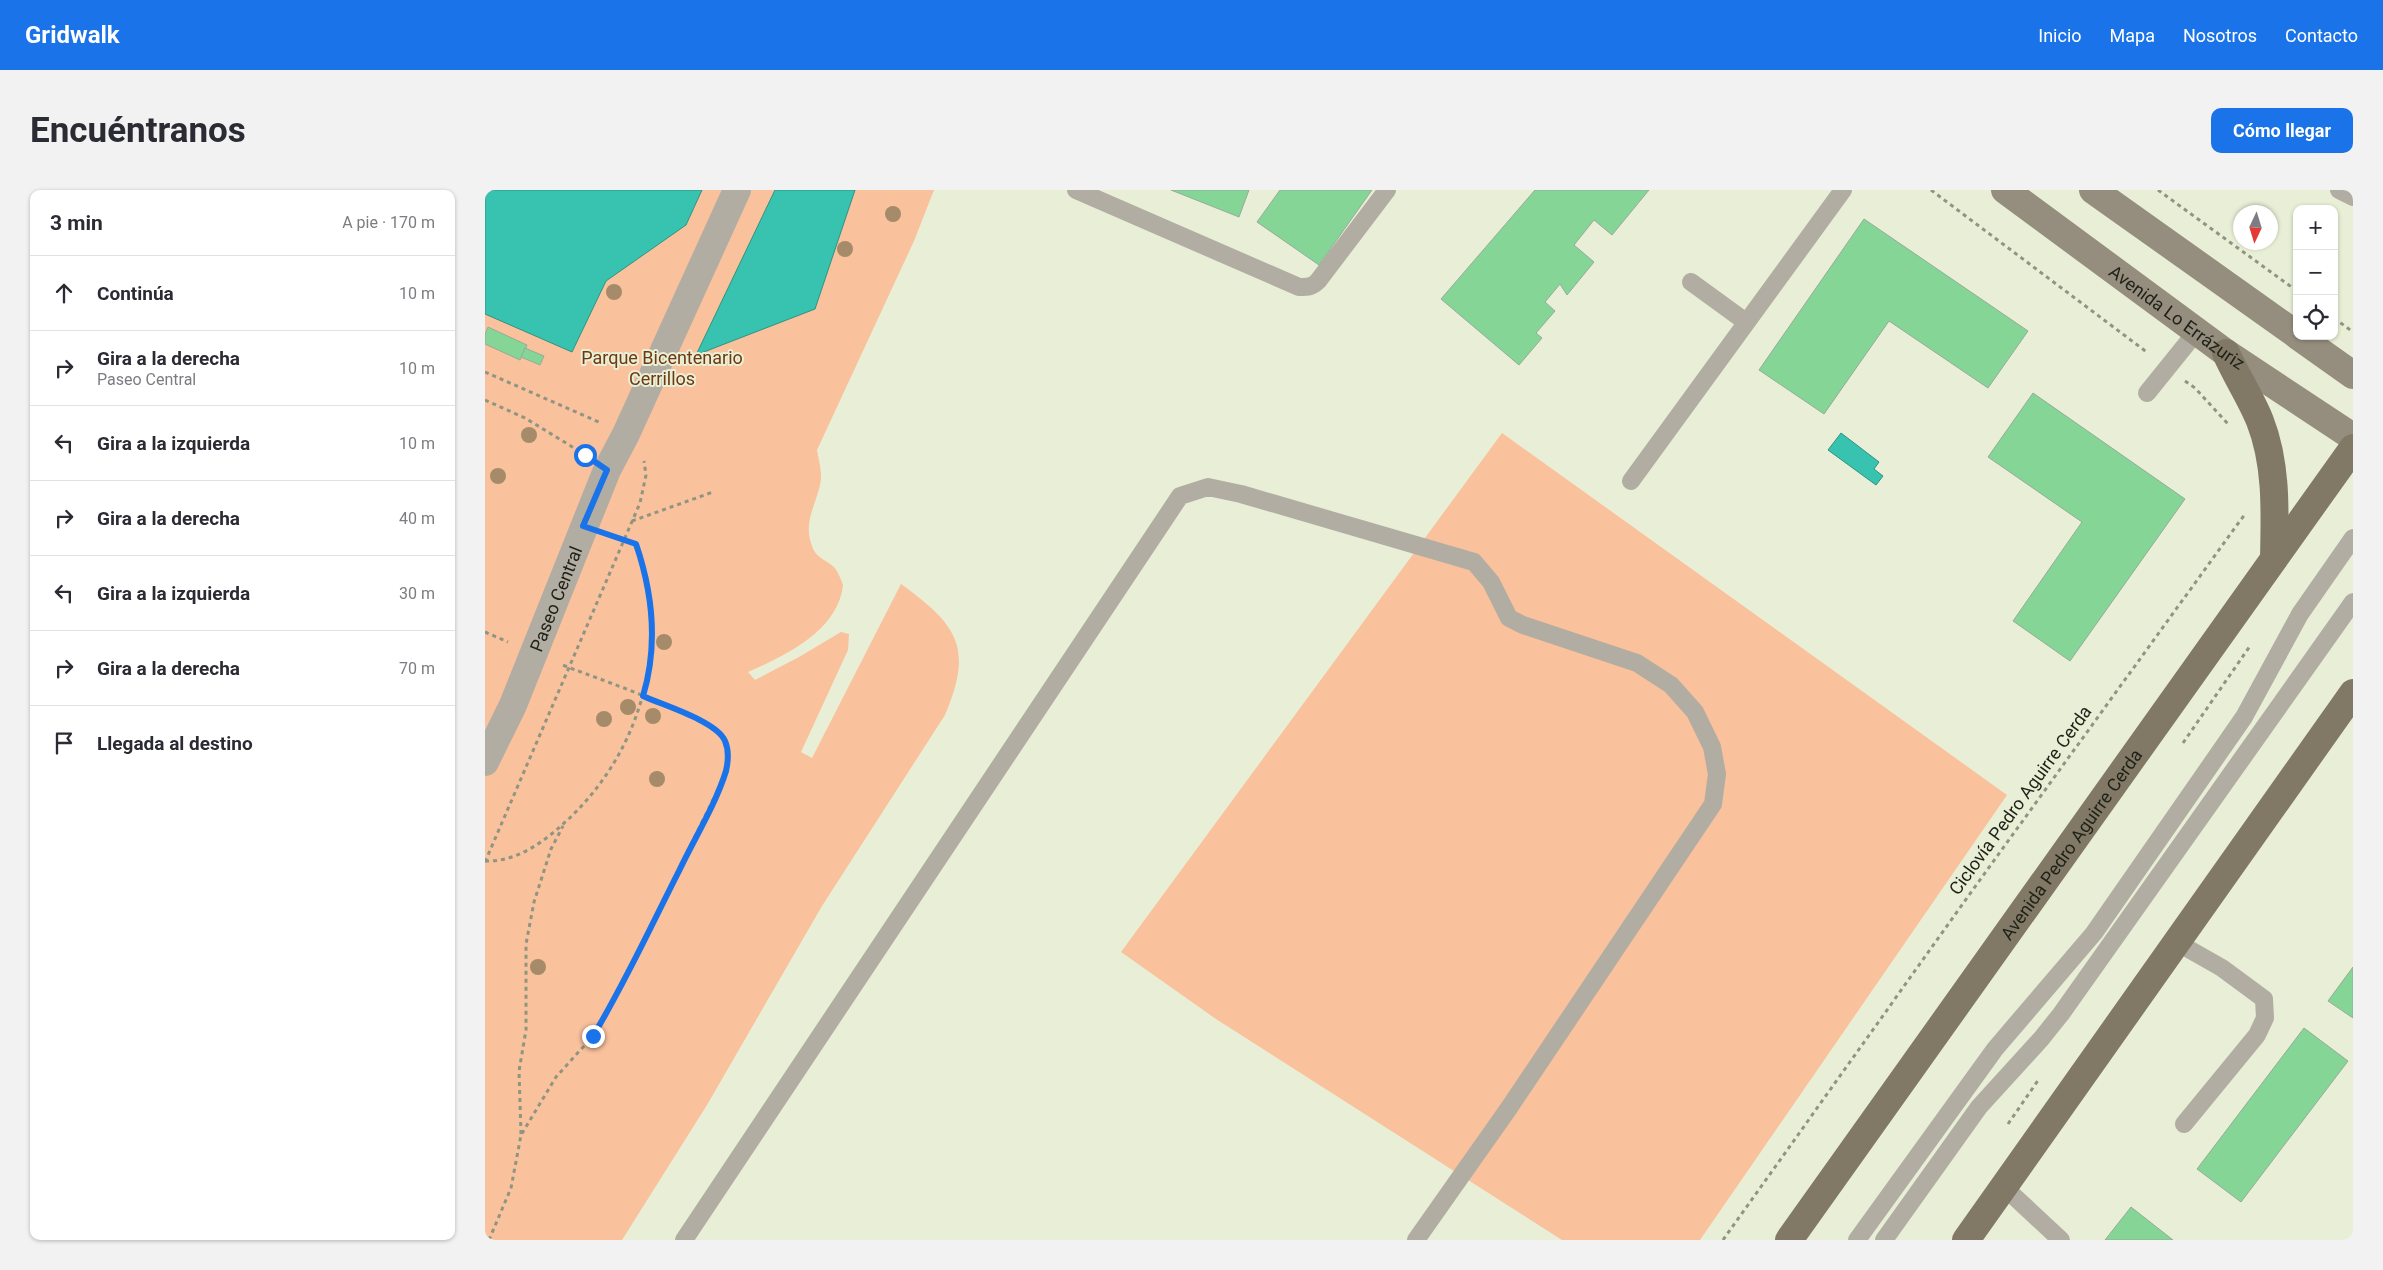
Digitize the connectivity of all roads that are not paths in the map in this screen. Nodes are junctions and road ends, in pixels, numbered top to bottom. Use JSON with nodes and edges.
{"nodes":[{"id":1,"x":737,"y":190,"type":"edge"},
{"id":2,"x":1076,"y":190,"type":"edge"},
{"id":3,"x":1387,"y":190,"type":"edge"},
{"id":4,"x":1843,"y":190,"type":"edge"},
{"id":5,"x":2005,"y":190,"type":"edge"},
{"id":6,"x":2093,"y":190,"type":"edge"},
{"id":7,"x":2339,"y":190,"type":"edge"},
{"id":8,"x":2353,"y":197,"type":"edge"},
{"id":9,"x":1691,"y":282,"type":"dead end"},
{"id":10,"x":1746,"y":322,"type":"junction"},
{"id":11,"x":2197,"y":331,"type":"junction"},
{"id":12,"x":2293,"y":332,"type":"edge"},
{"id":13,"x":2304,"y":340,"type":"edge"},
{"id":14,"x":2226,"y":352,"type":"junction"},
{"id":15,"x":2353,"y":375,"type":"edge"},
{"id":16,"x":2147,"y":393,"type":"dead end"},
{"id":17,"x":2353,"y":437,"type":"edge"},
{"id":18,"x":2353,"y":448,"type":"edge"},
{"id":19,"x":1631,"y":481,"type":"dead end"},
{"id":20,"x":2353,"y":538,"type":"edge"},
{"id":21,"x":2274,"y":558,"type":"junction"},
{"id":22,"x":2353,"y":602,"type":"edge"},
{"id":23,"x":2353,"y":694,"type":"edge"},
{"id":24,"x":485,"y":762,"type":"edge"},
{"id":25,"x":2178,"y":943,"type":"junction"},
{"id":26,"x":2184,"y":1124,"type":"dead end"},
{"id":27,"x":2004,"y":1187,"type":"junction"},
{"id":28,"x":684,"y":1240,"type":"edge"},
{"id":29,"x":1417,"y":1240,"type":"edge"},
{"id":30,"x":1789,"y":1240,"type":"edge"},
{"id":31,"x":1857,"y":1240,"type":"edge"},
{"id":32,"x":1884,"y":1240,"type":"edge"},
{"id":33,"x":1966,"y":1240,"type":"edge"},
{"id":34,"x":2061,"y":1240,"type":"edge"}],
"edges":[{"from":1,"to":24,"type":"street","name":"Paseo Central"},
{"from":2,"to":3,"type":"lane"},
{"from":4,"to":10,"type":"lane"},
{"from":5,"to":11,"type":"main road","name":"Avenida Lo Errázuriz"},
{"from":6,"to":12,"type":"main road"},
{"from":7,"to":8,"type":"lane"},
{"from":9,"to":10,"type":"lane"},
{"from":10,"to":19,"type":"lane"},
{"from":11,"to":14,"type":"main road","name":"Avenida Lo Errázuriz"},
{"from":11,"to":16,"type":"lane"},
{"from":13,"to":15,"type":"main road"},
{"from":14,"to":17,"type":"main road","name":"Avenida Lo Errázuriz"},
{"from":14,"to":21,"type":"main road"},
{"from":18,"to":21,"type":"main road","name":"Avenida Pedro Aguirre Cerda"},
{"from":20,"to":31,"type":"lane"},
{"from":21,"to":30,"type":"main road","name":"Avenida Pedro Aguirre Cerda"},
{"from":22,"to":32,"type":"lane"},
{"from":23,"to":25,"type":"main road"},
{"from":25,"to":26,"type":"lane"},
{"from":25,"to":27,"type":"main road"},
{"from":27,"to":33,"type":"main road"},
{"from":27,"to":34,"type":"lane"},
{"from":28,"to":29,"type":"lane"}]}
